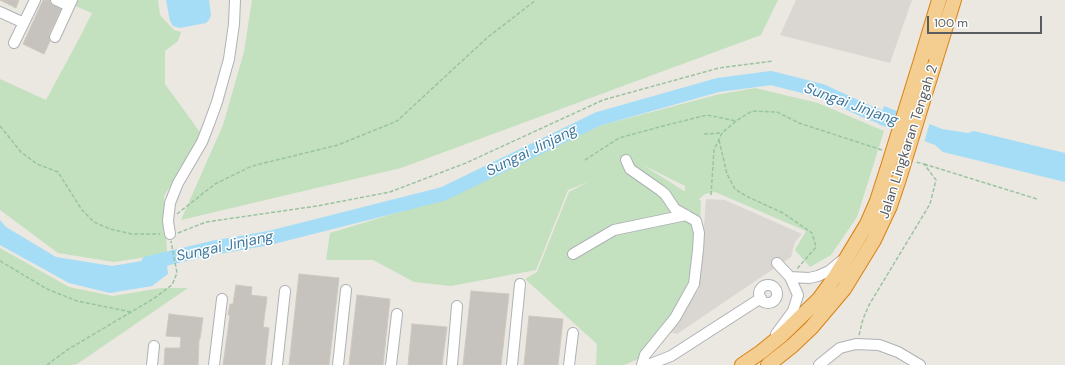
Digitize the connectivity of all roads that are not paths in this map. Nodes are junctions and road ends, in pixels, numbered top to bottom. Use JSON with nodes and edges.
{"nodes":[{"id":1,"x":36,"y":0,"type":"edge"},
{"id":2,"x":56,"y":0,"type":"edge"},
{"id":3,"x":235,"y":0,"type":"edge"},
{"id":4,"x":939,"y":0,"type":"edge"},
{"id":5,"x":954,"y":0,"type":"edge"},
{"id":6,"x":70,"y":3,"type":"edge"},
{"id":7,"x":0,"y":12,"type":"edge"},
{"id":8,"x":24,"y":23,"type":"junction"},
{"id":9,"x":55,"y":37,"type":"dead end"},
{"id":10,"x":14,"y":43,"type":"dead end"},
{"id":11,"x":626,"y":160,"type":"dead end"},
{"id":12,"x":686,"y":215,"type":"junction"},
{"id":13,"x":170,"y":234,"type":"road end"},
{"id":14,"x":573,"y":254,"type":"dead end"},
{"id":15,"x":849,"y":254,"type":"junction"},
{"id":16,"x":777,"y":264,"type":"dead end"},
{"id":17,"x":790,"y":277,"type":"junction"},
{"id":18,"x":520,"y":284,"type":"dead end"},
{"id":19,"x":346,"y":290,"type":"dead end"},
{"id":20,"x":285,"y":291,"type":"dead end"},
{"id":21,"x":761,"y":298,"type":"dead end"},
{"id":22,"x":222,"y":299,"type":"dead end"},
{"id":23,"x":457,"y":306,"type":"dead end"},
{"id":24,"x":397,"y":314,"type":"dead end"},
{"id":25,"x":573,"y":333,"type":"dead end"},
{"id":26,"x":154,"y":346,"type":"dead end"},
{"id":27,"x":761,"y":352,"type":"junction"},
{"id":28,"x":152,"y":365,"type":"edge"},
{"id":29,"x":214,"y":365,"type":"edge"},
{"id":30,"x":277,"y":365,"type":"edge"},
{"id":31,"x":338,"y":365,"type":"edge"},
{"id":32,"x":391,"y":365,"type":"edge"},
{"id":33,"x":452,"y":365,"type":"edge"},
{"id":34,"x":512,"y":365,"type":"edge"},
{"id":35,"x":569,"y":365,"type":"edge"},
{"id":36,"x":642,"y":365,"type":"edge"},
{"id":37,"x":648,"y":365,"type":"edge"},
{"id":38,"x":742,"y":365,"type":"edge"},
{"id":39,"x":768,"y":365,"type":"edge"},
{"id":40,"x":819,"y":365,"type":"edge"},
{"id":41,"x":920,"y":365,"type":"edge"}],
"edges":[{"from":1,"to":8,"type":"street"},
{"from":2,"to":6,"type":"street"},
{"from":3,"to":13,"type":"street"},
{"from":4,"to":15,"type":"highway","name":"Jalan Lingkaran Tengah 2","bridge":true},
{"from":5,"to":39,"type":"highway","name":"Jalan Lingkaran Tengah 2","bridge":true},
{"from":6,"to":9,"type":"street"},
{"from":7,"to":8,"type":"street"},
{"from":8,"to":10,"type":"street"},
{"from":11,"to":12,"type":"street"},
{"from":12,"to":14,"type":"street"},
{"from":12,"to":36,"type":"street"},
{"from":15,"to":17,"type":"street"},
{"from":15,"to":27,"type":"highway","name":"Jalan Lingkaran Tengah 2"},
{"from":16,"to":17,"type":"street"},
{"from":17,"to":27,"type":"street"},
{"from":18,"to":34,"type":"street"},
{"from":19,"to":31,"type":"street"},
{"from":20,"to":30,"type":"street"},
{"from":21,"to":37,"type":"street"},
{"from":22,"to":29,"type":"street"},
{"from":23,"to":33,"type":"street"},
{"from":24,"to":32,"type":"street"},
{"from":25,"to":35,"type":"street"},
{"from":26,"to":28,"type":"street"},
{"from":27,"to":38,"type":"highway","name":"Jalan Lingkaran Tengah 2"},
{"from":40,"to":41,"type":"street"}]}
